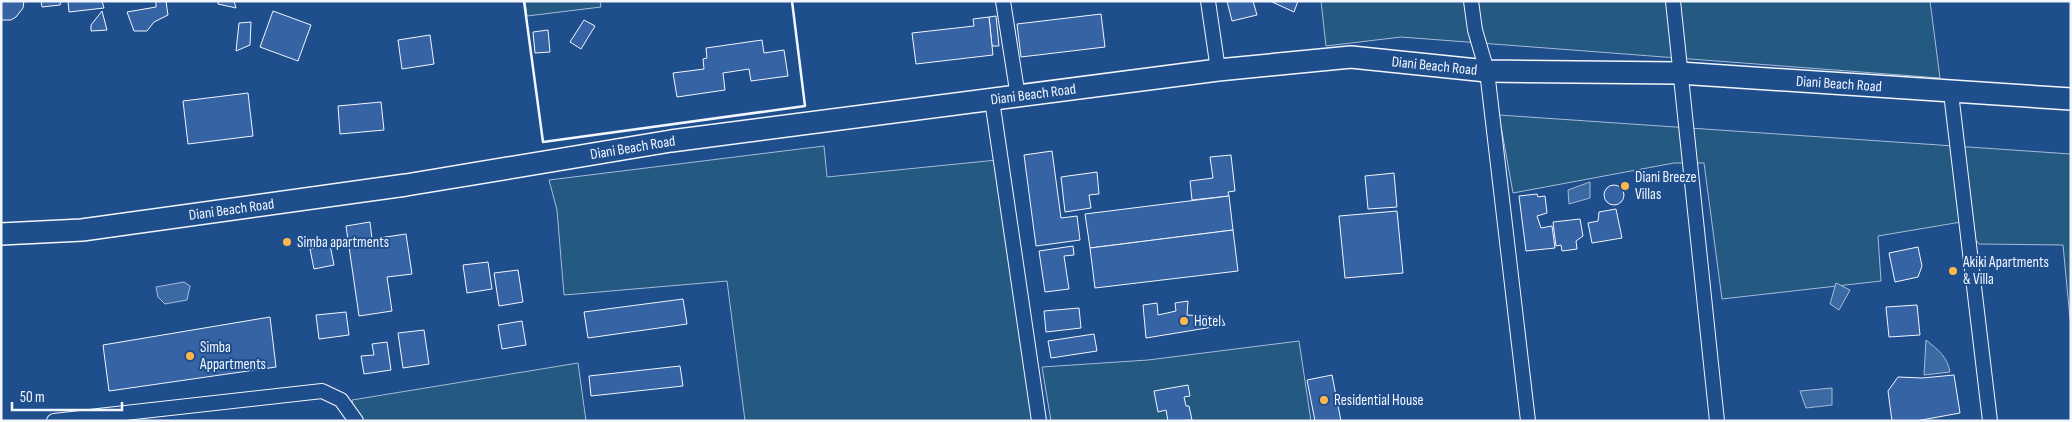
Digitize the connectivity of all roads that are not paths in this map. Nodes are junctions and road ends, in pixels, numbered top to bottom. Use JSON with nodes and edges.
{"nodes":[{"id":1,"x":1003,"y":1,"type":"edge"},
{"id":2,"x":1208,"y":1,"type":"edge"},
{"id":3,"x":1471,"y":1,"type":"edge"},
{"id":4,"x":1673,"y":1,"type":"edge"},
{"id":5,"x":1218,"y":70,"type":"junction"},
{"id":6,"x":1487,"y":71,"type":"junction"},
{"id":7,"x":1679,"y":73,"type":"junction"},
{"id":8,"x":1951,"y":92,"type":"junction"},
{"id":9,"x":1018,"y":97,"type":"junction"},
{"id":10,"x":2071,"y":99,"type":"edge"},
{"id":11,"x":992,"y":100,"type":"junction"},
{"id":12,"x":1,"y":234,"type":"edge"},
{"id":13,"x":54,"y":421,"type":"edge"},
{"id":14,"x":356,"y":421,"type":"edge"},
{"id":15,"x":1039,"y":421,"type":"edge"},
{"id":16,"x":1528,"y":421,"type":"edge"},
{"id":17,"x":1717,"y":421,"type":"edge"},
{"id":18,"x":1990,"y":421,"type":"edge"}],
"edges":[{"from":1,"to":9,"type":"street"},
{"from":2,"to":5,"type":"street"},
{"from":3,"to":6,"type":"street"},
{"from":4,"to":7,"type":"street"},
{"from":5,"to":6,"type":"main road","name":"Diani Beach Road"},
{"from":5,"to":9,"type":"main road","name":"Diani Beach Road"},
{"from":6,"to":7,"type":"main road","name":"Diani Beach Road"},
{"from":6,"to":16,"type":"street"},
{"from":7,"to":8,"type":"main road","name":"Diani Beach Road"},
{"from":7,"to":17,"type":"street"},
{"from":8,"to":10,"type":"main road","name":"Diani Beach Road"},
{"from":8,"to":18,"type":"street"},
{"from":9,"to":11,"type":"main road","name":"Diani Beach Road"},
{"from":11,"to":12,"type":"main road","name":"Diani Beach Road"},
{"from":11,"to":15,"type":"street"},
{"from":13,"to":14,"type":"street"}]}
